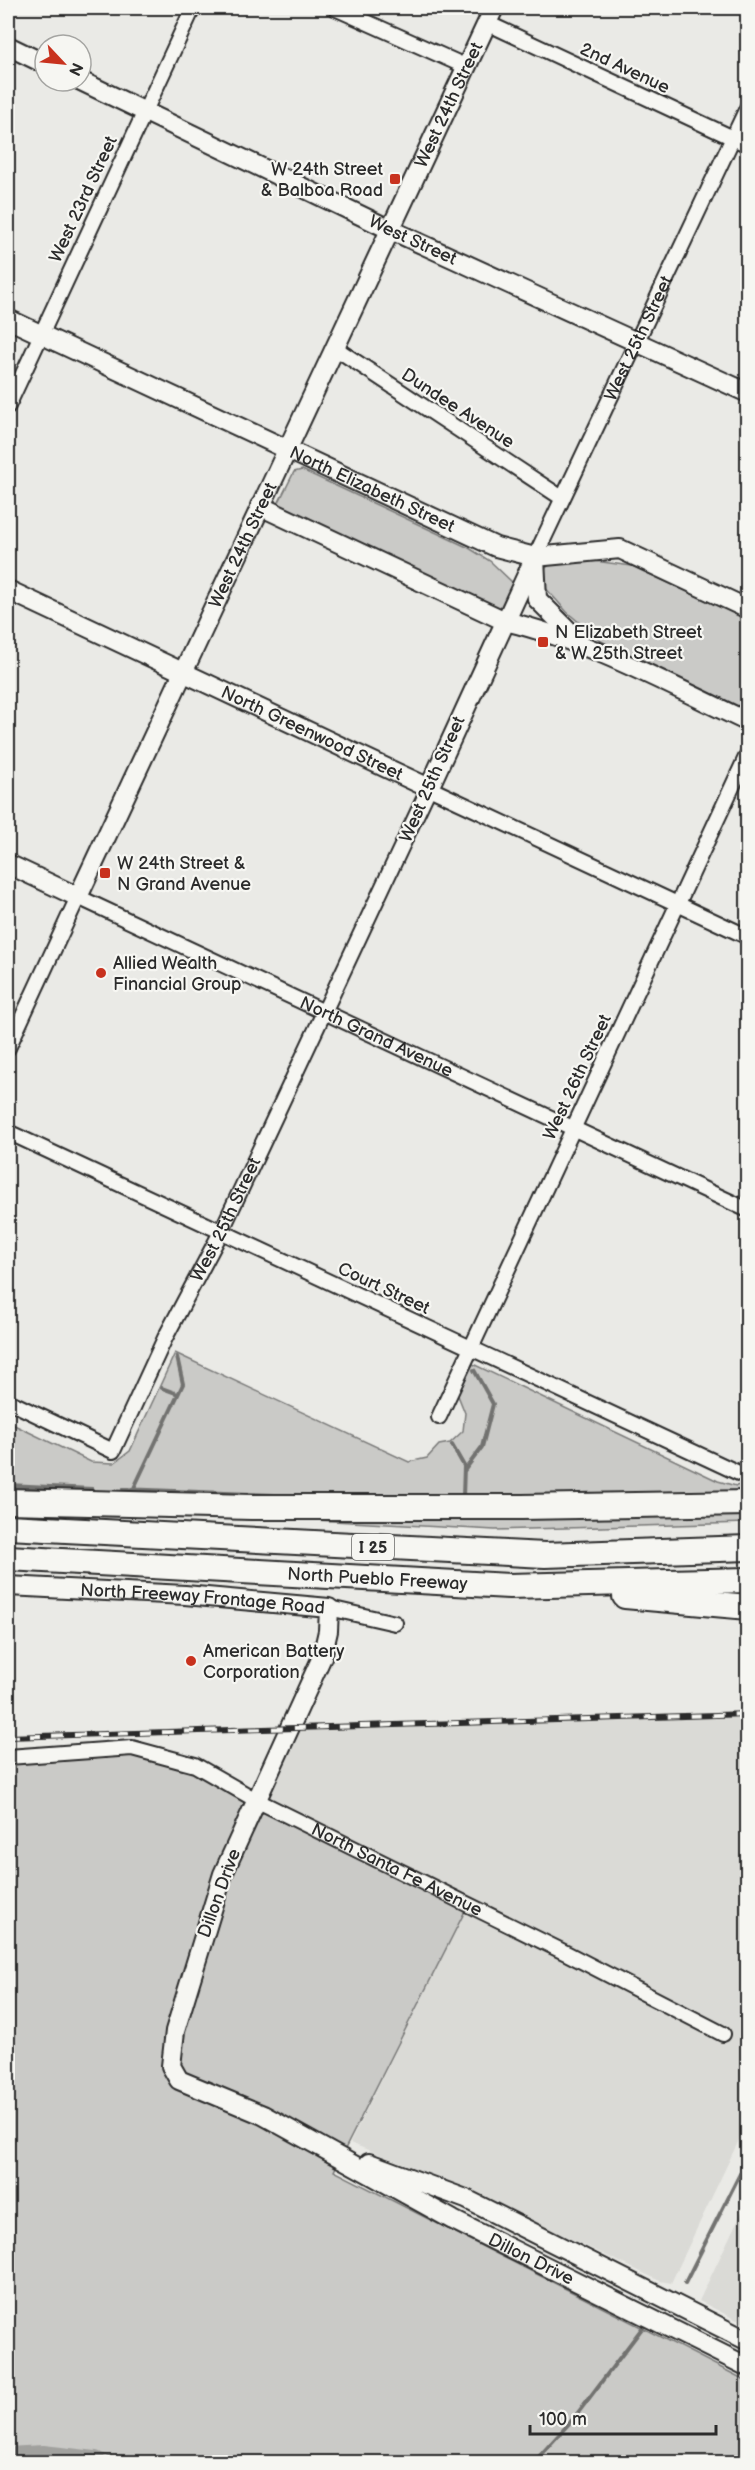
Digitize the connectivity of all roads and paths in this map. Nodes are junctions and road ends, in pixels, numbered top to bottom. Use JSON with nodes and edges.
{"nodes":[{"id":1,"x":193,"y":8,"type":"edge"},
{"id":2,"x":335,"y":8,"type":"edge"},
{"id":3,"x":491,"y":15,"type":"edge"},
{"id":4,"x":8,"y":46,"type":"edge"},
{"id":5,"x":33,"y":58,"type":"edge"},
{"id":6,"x":467,"y":67,"type":"junction"},
{"id":7,"x":93,"y":87,"type":"edge"},
{"id":8,"x":747,"y":106,"type":"edge"},
{"id":9,"x":144,"y":110,"type":"junction"},
{"id":10,"x":732,"y":138,"type":"junction"},
{"id":11,"x":747,"y":146,"type":"edge"},
{"id":12,"x":391,"y":230,"type":"junction"},
{"id":13,"x":8,"y":319,"type":"edge"},
{"id":14,"x":41,"y":334,"type":"junction"},
{"id":15,"x":636,"y":341,"type":"junction"},
{"id":16,"x":335,"y":348,"type":"junction"},
{"id":17,"x":747,"y":393,"type":"edge"},
{"id":18,"x":8,"y":406,"type":"edge"},
{"id":19,"x":287,"y":451,"type":"junction"},
{"id":20,"x":562,"y":498,"type":"junction"},
{"id":21,"x":260,"y":506,"type":"junction"},
{"id":22,"x":535,"y":557,"type":"junction"},
{"id":23,"x":8,"y":590,"type":"edge"},
{"id":24,"x":747,"y":609,"type":"edge"},
{"id":25,"x":505,"y":621,"type":"junction"},
{"id":26,"x":584,"y":645,"type":"junction"},
{"id":27,"x":184,"y":672,"type":"junction"},
{"id":28,"x":747,"y":722,"type":"edge"},
{"id":29,"x":747,"y":753,"type":"edge"},
{"id":30,"x":429,"y":788,"type":"junction"},
{"id":31,"x":8,"y":864,"type":"edge"},
{"id":32,"x":78,"y":897,"type":"junction"},
{"id":33,"x":677,"y":904,"type":"junction"},
{"id":34,"x":747,"y":937,"type":"edge"},
{"id":35,"x":324,"y":1012,"type":"junction"},
{"id":36,"x":8,"y":1048,"type":"edge"},
{"id":37,"x":573,"y":1129,"type":"junction"},
{"id":38,"x":8,"y":1132,"type":"edge"},
{"id":39,"x":747,"y":1210,"type":"edge"},
{"id":40,"x":221,"y":1232,"type":"junction"},
{"id":41,"x":470,"y":1348,"type":"junction"},
{"id":42,"x":8,"y":1401,"type":"edge"},
{"id":43,"x":439,"y":1417,"type":"dead end"},
{"id":44,"x":746,"y":1474,"type":"edge"},
{"id":45,"x":8,"y":1501,"type":"edge"},
{"id":46,"x":747,"y":1503,"type":"edge"},
{"id":47,"x":8,"y":1527,"type":"edge"},
{"id":48,"x":745,"y":1548,"type":"edge"},
{"id":49,"x":8,"y":1557,"type":"edge"},
{"id":50,"x":747,"y":1580,"type":"edge"},
{"id":51,"x":8,"y":1586,"type":"edge"},
{"id":52,"x":509,"y":1586,"type":"junction"},
{"id":53,"x":747,"y":1607,"type":"edge"},
{"id":54,"x":329,"y":1608,"type":"junction"},
{"id":55,"x":395,"y":1623,"type":"dead end"},
{"id":56,"x":8,"y":1757,"type":"edge"},
{"id":57,"x":256,"y":1800,"type":"junction"},
{"id":58,"x":723,"y":2034,"type":"dead end"},
{"id":59,"x":320,"y":2145,"type":"junction"},
{"id":60,"x":747,"y":2341,"type":"edge"},
{"id":61,"x":747,"y":2367,"type":"edge"}],
"edges":[{"from":1,"to":9,"type":"street","name":"West 23rd Street"},
{"from":2,"to":6,"type":"street"},
{"from":3,"to":6,"type":"street","name":"West 24th Street"},
{"from":3,"to":10,"type":"street","name":"2nd Avenue"},
{"from":4,"to":5,"type":"street"},
{"from":6,"to":12,"type":"street","name":"West 24th Street"},
{"from":7,"to":9,"type":"street","name":"West Street"},
{"from":8,"to":10,"type":"street","name":"West 25th Street"},
{"from":9,"to":12,"type":"street","name":"West Street"},
{"from":9,"to":14,"type":"street","name":"West 23rd Street"},
{"from":10,"to":11,"type":"street","name":"2nd Avenue"},
{"from":10,"to":15,"type":"street","name":"West 25th Street"},
{"from":12,"to":15,"type":"street","name":"West Street"},
{"from":12,"to":16,"type":"street","name":"West 24th Street"},
{"from":13,"to":14,"type":"street","name":"North Elizabeth Street"},
{"from":14,"to":18,"type":"street","name":"West 23rd Street"},
{"from":14,"to":19,"type":"street","name":"North Elizabeth Street"},
{"from":15,"to":17,"type":"street","name":"West Street"},
{"from":15,"to":20,"type":"street","name":"West 25th Street"},
{"from":16,"to":19,"type":"street","name":"West 24th Street"},
{"from":16,"to":20,"type":"street","name":"Dundee Avenue"},
{"from":19,"to":21,"type":"street","name":"West 24th Street"},
{"from":19,"to":22,"type":"street","name":"North Elizabeth Street"},
{"from":20,"to":22,"type":"street","name":"West 25th Street"},
{"from":21,"to":25,"type":"street"},
{"from":21,"to":27,"type":"street","name":"West 24th Street"},
{"from":22,"to":24,"type":"street","name":"North Elizabeth Street"},
{"from":22,"to":25,"type":"street","name":"West 25th Street"},
{"from":22,"to":26,"type":"street"},
{"from":23,"to":27,"type":"street","name":"North Greenwood Street"},
{"from":25,"to":26,"type":"street"},
{"from":25,"to":30,"type":"street","name":"West 25th Street"},
{"from":26,"to":28,"type":"street"},
{"from":27,"to":30,"type":"street","name":"North Greenwood Street"},
{"from":27,"to":32,"type":"street","name":"West 24th Street"},
{"from":29,"to":33,"type":"street","name":"West 26th Street"},
{"from":30,"to":33,"type":"street","name":"North Greenwood Street"},
{"from":30,"to":35,"type":"street","name":"West 25th Street"},
{"from":31,"to":32,"type":"street","name":"North Grand Avenue"},
{"from":32,"to":35,"type":"street","name":"North Grand Avenue"},
{"from":32,"to":36,"type":"street","name":"West 24th Street"},
{"from":33,"to":34,"type":"street","name":"North Greenwood Street"},
{"from":33,"to":37,"type":"street","name":"West 26th Street"},
{"from":35,"to":37,"type":"street","name":"North Grand Avenue"},
{"from":35,"to":40,"type":"street","name":"West 25th Street"},
{"from":37,"to":39,"type":"street","name":"North Grand Avenue"},
{"from":37,"to":41,"type":"street","name":"West 26th Street"},
{"from":38,"to":40,"type":"street","name":"Court Street"},
{"from":40,"to":41,"type":"street","name":"Court Street"},
{"from":40,"to":42,"type":"street","name":"West 25th Street"},
{"from":41,"to":43,"type":"street","name":"West 26th Street"},
{"from":41,"to":44,"type":"street","name":"Court Street"},
{"from":45,"to":46,"type":"highway"},
{"from":47,"to":48,"type":"highway","name":"North Pueblo Freeway","number":"I 25"},
{"from":49,"to":52,"type":"highway","name":"North Pueblo Freeway","number":"I 25"},
{"from":50,"to":52,"type":"highway","name":"North Pueblo Freeway","number":"I 25"},
{"from":51,"to":54,"type":"street","name":"North Freeway Frontage Road"},
{"from":52,"to":53,"type":"highway"},
{"from":54,"to":55,"type":"street","name":"North Freeway Frontage Road"},
{"from":54,"to":57,"type":"street"},
{"from":56,"to":57,"type":"street","name":"North Santa Fe Avenue"},
{"from":57,"to":58,"type":"street","name":"North Santa Fe Avenue"},
{"from":57,"to":59,"type":"street","name":"Dillon Drive"},
{"from":59,"to":60,"type":"street","name":"Dillon Drive"},
{"from":59,"to":61,"type":"street","name":"Dillon Drive"}]}
